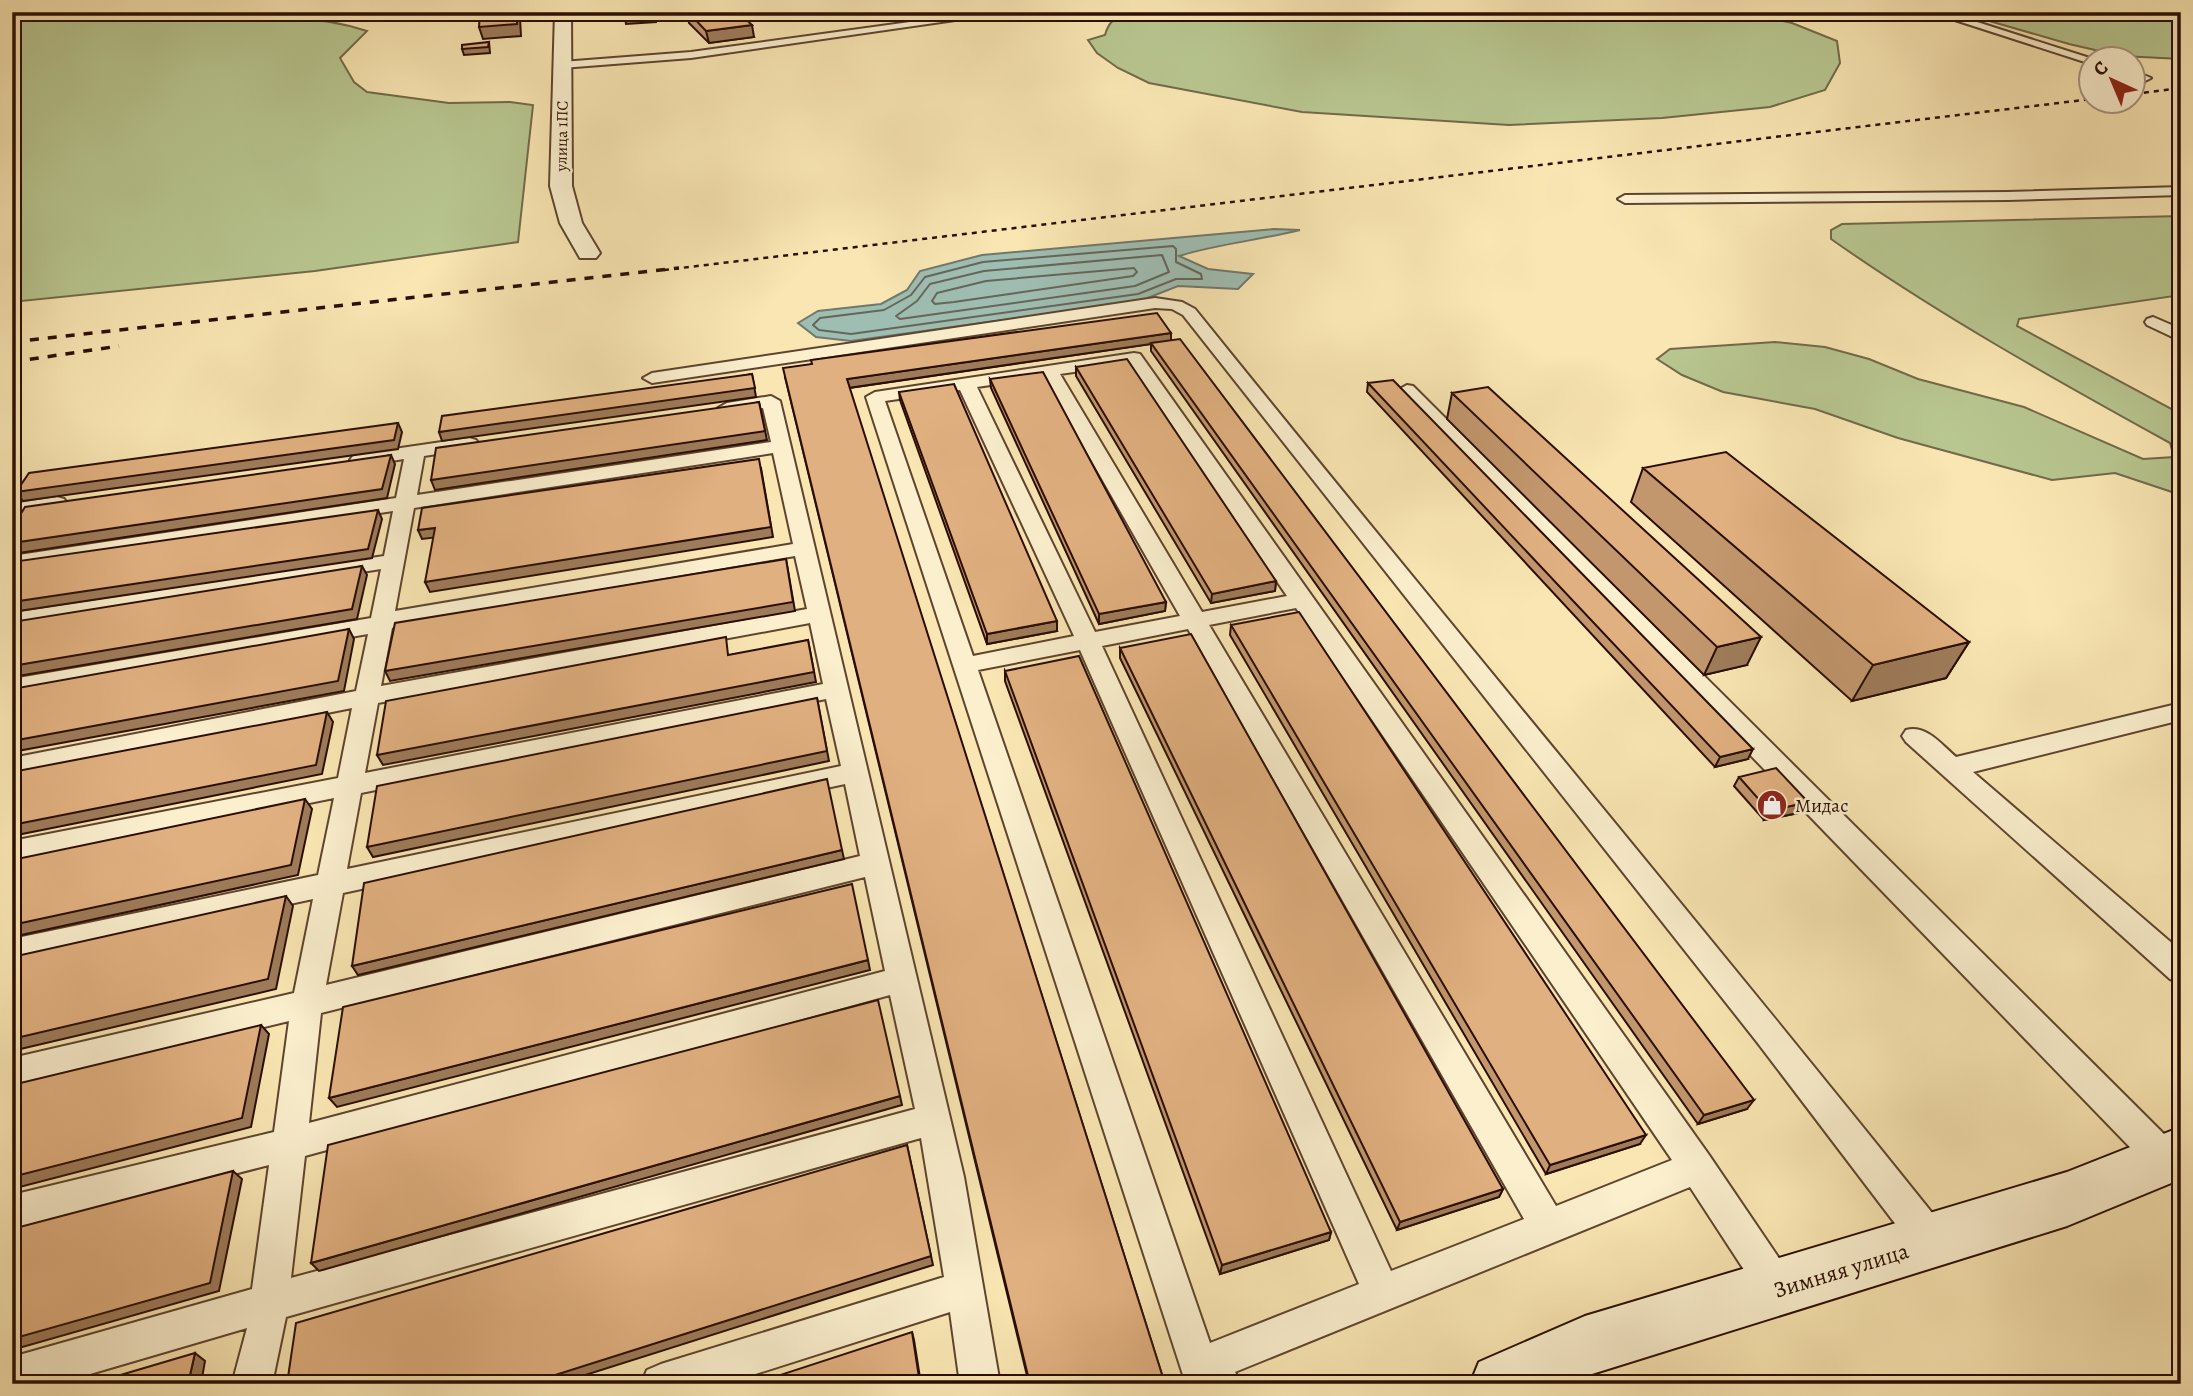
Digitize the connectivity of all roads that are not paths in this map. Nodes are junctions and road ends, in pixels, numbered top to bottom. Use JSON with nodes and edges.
{"nodes":[{"id":1,"x":563,"y":12,"type":"edge"},
{"id":2,"x":1006,"y":12,"type":"edge"},
{"id":3,"x":1935,"y":12,"type":"edge"},
{"id":4,"x":2078,"y":57,"type":"edge"},
{"id":5,"x":562,"y":65,"type":"junction"},
{"id":6,"x":2181,"y":191,"type":"edge"},
{"id":7,"x":1625,"y":199,"type":"dead end"},
{"id":8,"x":588,"y":253,"type":"dead end"},
{"id":9,"x":2153,"y":322,"type":"dead end"},
{"id":10,"x":2181,"y":335,"type":"edge"},
{"id":11,"x":1049,"y":371,"type":"junction"},
{"id":12,"x":652,"y":378,"type":"dead end"},
{"id":13,"x":966,"y":383,"type":"junction"},
{"id":14,"x":1407,"y":390,"type":"edge"},
{"id":15,"x":703,"y":411,"type":"edge"},
{"id":16,"x":497,"y":440,"type":"edge"},
{"id":17,"x":781,"y":446,"type":"junction"},
{"id":18,"x":415,"y":452,"type":"junction"},
{"id":19,"x":332,"y":464,"type":"edge"},
{"id":20,"x":85,"y":499,"type":"edge"},
{"id":21,"x":405,"y":503,"type":"junction"},
{"id":22,"x":12,"y":515,"type":"edge"},
{"id":23,"x":804,"y":548,"type":"junction"},
{"id":24,"x":394,"y":561,"type":"junction"},
{"id":25,"x":12,"y":563,"type":"edge"},
{"id":26,"x":1302,"y":600,"type":"junction"},
{"id":27,"x":819,"y":614,"type":"junction"},
{"id":28,"x":12,"y":620,"type":"edge"},
{"id":29,"x":1195,"y":621,"type":"junction"},
{"id":30,"x":381,"y":624,"type":"junction"},
{"id":31,"x":1088,"y":642,"type":"junction"},
{"id":32,"x":965,"y":665,"type":"junction"},
{"id":33,"x":12,"y":687,"type":"edge"},
{"id":34,"x":837,"y":690,"type":"junction"},
{"id":35,"x":367,"y":697,"type":"junction"},
{"id":36,"x":2181,"y":712,"type":"edge"},
{"id":37,"x":1914,"y":736,"type":"dead end"},
{"id":38,"x":12,"y":767,"type":"edge"},
{"id":39,"x":1951,"y":768,"type":"junction"},
{"id":40,"x":855,"y":772,"type":"junction"},
{"id":41,"x":350,"y":783,"type":"junction"},
{"id":42,"x":12,"y":852,"type":"edge"},
{"id":43,"x":876,"y":863,"type":"junction"},
{"id":44,"x":331,"y":883,"type":"junction"},
{"id":45,"x":12,"y":952,"type":"edge"},
{"id":46,"x":2181,"y":970,"type":"edge"},
{"id":47,"x":902,"y":979,"type":"junction"},
{"id":48,"x":307,"y":1003,"type":"junction"},
{"id":49,"x":12,"y":1073,"type":"edge"},
{"id":50,"x":934,"y":1119,"type":"junction"},
{"id":51,"x":290,"y":1143,"type":"junction"},
{"id":52,"x":2173,"y":1156,"type":"edge"},
{"id":53,"x":1697,"y":1167,"type":"junction"},
{"id":54,"x":12,"y":1213,"type":"edge"},
{"id":55,"x":1548,"y":1227,"type":"junction"},
{"id":56,"x":1932,"y":1241,"type":"junction"},
{"id":57,"x":965,"y":1289,"type":"junction"},
{"id":58,"x":1778,"y":1289,"type":"junction"},
{"id":59,"x":1382,"y":1293,"type":"junction"},
{"id":60,"x":269,"y":1303,"type":"junction"},
{"id":61,"x":1210,"y":1375,"type":"edge"},
{"id":62,"x":12,"y":1377,"type":"edge"},
{"id":63,"x":252,"y":1384,"type":"edge"},
{"id":64,"x":661,"y":1384,"type":"edge"},
{"id":65,"x":980,"y":1384,"type":"edge"},
{"id":66,"x":1502,"y":1384,"type":"edge"}],
"edges":[{"from":1,"to":5,"type":"street","name":"улица 1ПС"},
{"from":2,"to":5,"type":"lane"},
{"from":3,"to":4,"type":"lane"},
{"from":5,"to":8,"type":"street","name":"улица 1ПС"},
{"from":6,"to":7,"type":"lane"},
{"from":9,"to":10,"type":"lane"},
{"from":11,"to":13,"type":"lane"},
{"from":11,"to":26,"type":"lane"},
{"from":11,"to":29,"type":"lane"},
{"from":12,"to":56,"type":"lane"},
{"from":13,"to":31,"type":"lane"},
{"from":13,"to":32,"type":"lane"},
{"from":14,"to":52,"type":"lane"},
{"from":15,"to":17,"type":"lane"},
{"from":16,"to":18,"type":"lane"},
{"from":17,"to":21,"type":"lane"},
{"from":17,"to":23,"type":"lane"},
{"from":18,"to":19,"type":"lane"},
{"from":18,"to":21,"type":"lane"},
{"from":20,"to":22,"type":"lane"},
{"from":21,"to":24,"type":"lane"},
{"from":21,"to":25,"type":"lane"},
{"from":23,"to":27,"type":"lane"},
{"from":23,"to":30,"type":"lane"},
{"from":24,"to":28,"type":"lane"},
{"from":24,"to":30,"type":"lane"},
{"from":26,"to":29,"type":"lane"},
{"from":26,"to":53,"type":"lane"},
{"from":27,"to":34,"type":"lane"},
{"from":27,"to":35,"type":"lane"},
{"from":29,"to":31,"type":"lane"},
{"from":29,"to":55,"type":"lane"},
{"from":30,"to":33,"type":"lane"},
{"from":30,"to":35,"type":"lane"},
{"from":31,"to":32,"type":"lane"},
{"from":31,"to":59,"type":"lane"},
{"from":32,"to":61,"type":"lane"},
{"from":34,"to":40,"type":"lane"},
{"from":34,"to":41,"type":"lane"},
{"from":35,"to":38,"type":"lane"},
{"from":35,"to":41,"type":"lane"},
{"from":36,"to":39,"type":"lane"},
{"from":37,"to":39,"type":"lane"},
{"from":39,"to":46,"type":"lane"},
{"from":40,"to":43,"type":"lane"},
{"from":40,"to":44,"type":"lane"},
{"from":41,"to":42,"type":"lane"},
{"from":41,"to":44,"type":"lane"},
{"from":43,"to":47,"type":"lane"},
{"from":43,"to":48,"type":"lane"},
{"from":44,"to":45,"type":"lane"},
{"from":44,"to":48,"type":"lane"},
{"from":47,"to":50,"type":"lane"},
{"from":47,"to":51,"type":"lane"},
{"from":48,"to":49,"type":"lane"},
{"from":48,"to":51,"type":"lane"},
{"from":50,"to":57,"type":"lane"},
{"from":50,"to":60,"type":"lane"},
{"from":51,"to":54,"type":"lane"},
{"from":51,"to":60,"type":"lane"},
{"from":52,"to":56,"type":"street","name":"Зимняя улица"},
{"from":53,"to":55,"type":"lane"},
{"from":53,"to":58,"type":"lane"},
{"from":55,"to":59,"type":"lane"},
{"from":56,"to":58,"type":"street","name":"Зимняя улица"},
{"from":57,"to":64,"type":"lane"},
{"from":57,"to":65,"type":"lane"},
{"from":58,"to":66,"type":"street","name":"Зимняя улица"},
{"from":59,"to":61,"type":"lane"},
{"from":60,"to":62,"type":"lane"},
{"from":60,"to":63,"type":"lane"}]}
